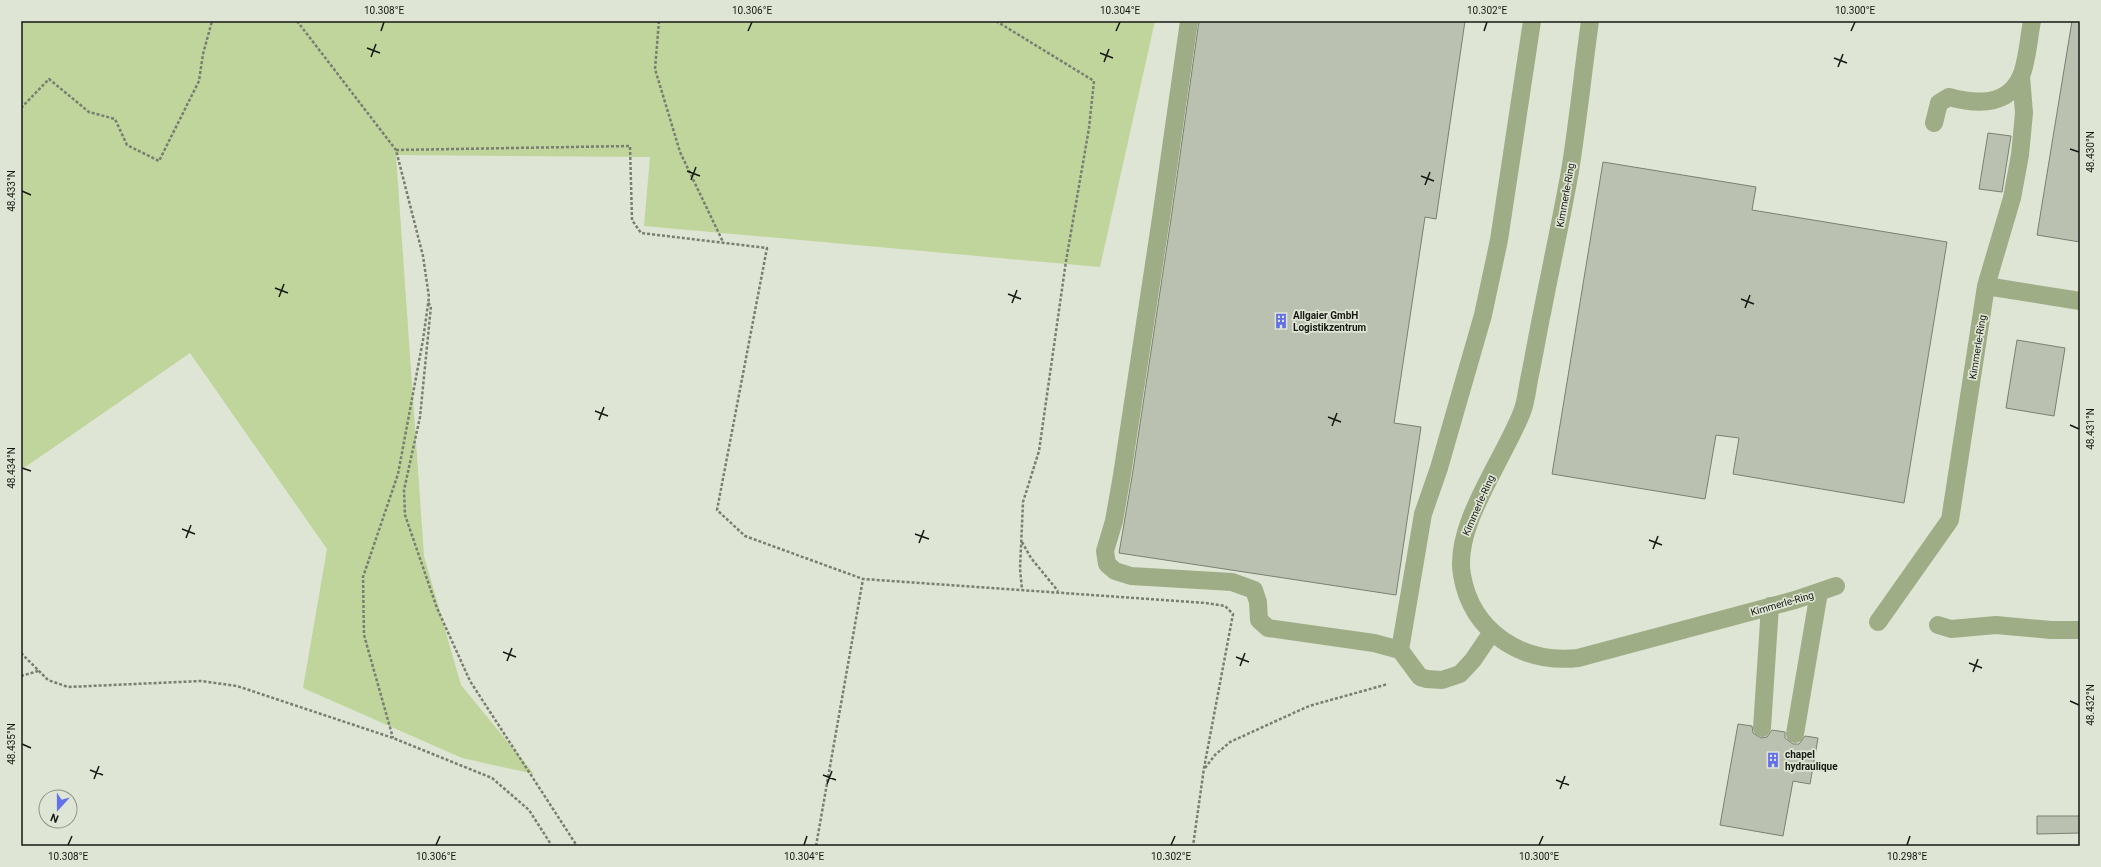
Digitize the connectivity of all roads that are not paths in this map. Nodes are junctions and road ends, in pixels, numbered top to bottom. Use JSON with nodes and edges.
{"nodes":[{"id":1,"x":1189,"y":21,"type":"edge"},
{"id":2,"x":1532,"y":21,"type":"edge"},
{"id":3,"x":1590,"y":21,"type":"edge"},
{"id":4,"x":2032,"y":21,"type":"edge"},
{"id":5,"x":2021,"y":76,"type":"junction"},
{"id":6,"x":1934,"y":123,"type":"dead end"},
{"id":7,"x":1986,"y":286,"type":"junction"},
{"id":8,"x":2080,"y":301,"type":"edge"},
{"id":9,"x":1836,"y":586,"type":"dead end"},
{"id":10,"x":1819,"y":592,"type":"junction"},
{"id":11,"x":1770,"y":606,"type":"junction"},
{"id":12,"x":1878,"y":622,"type":"dead end"},
{"id":13,"x":1938,"y":625,"type":"dead end"},
{"id":14,"x":2080,"y":630,"type":"edge"},
{"id":15,"x":1492,"y":632,"type":"junction"},
{"id":16,"x":1400,"y":650,"type":"junction"},
{"id":17,"x":1762,"y":728,"type":"dead end"},
{"id":18,"x":1796,"y":734,"type":"dead end"}],
"edges":[{"from":1,"to":16,"type":"street"},
{"from":2,"to":16,"type":"street"},
{"from":3,"to":15,"type":"street","name":"Kimmerle-Ring"},
{"from":4,"to":5,"type":"street","name":"Kimmerle-Ring"},
{"from":5,"to":6,"type":"street","name":"Kimmerle-Ring"},
{"from":5,"to":7,"type":"street","name":"Kimmerle-Ring"},
{"from":7,"to":8,"type":"street"},
{"from":7,"to":12,"type":"street","name":"Kimmerle-Ring"},
{"from":9,"to":10,"type":"street","name":"Kimmerle-Ring"},
{"from":10,"to":11,"type":"street","name":"Kimmerle-Ring"},
{"from":10,"to":18,"type":"street"},
{"from":11,"to":15,"type":"street","name":"Kimmerle-Ring"},
{"from":11,"to":17,"type":"street"},
{"from":13,"to":14,"type":"street"},
{"from":15,"to":16,"type":"street"}]}
